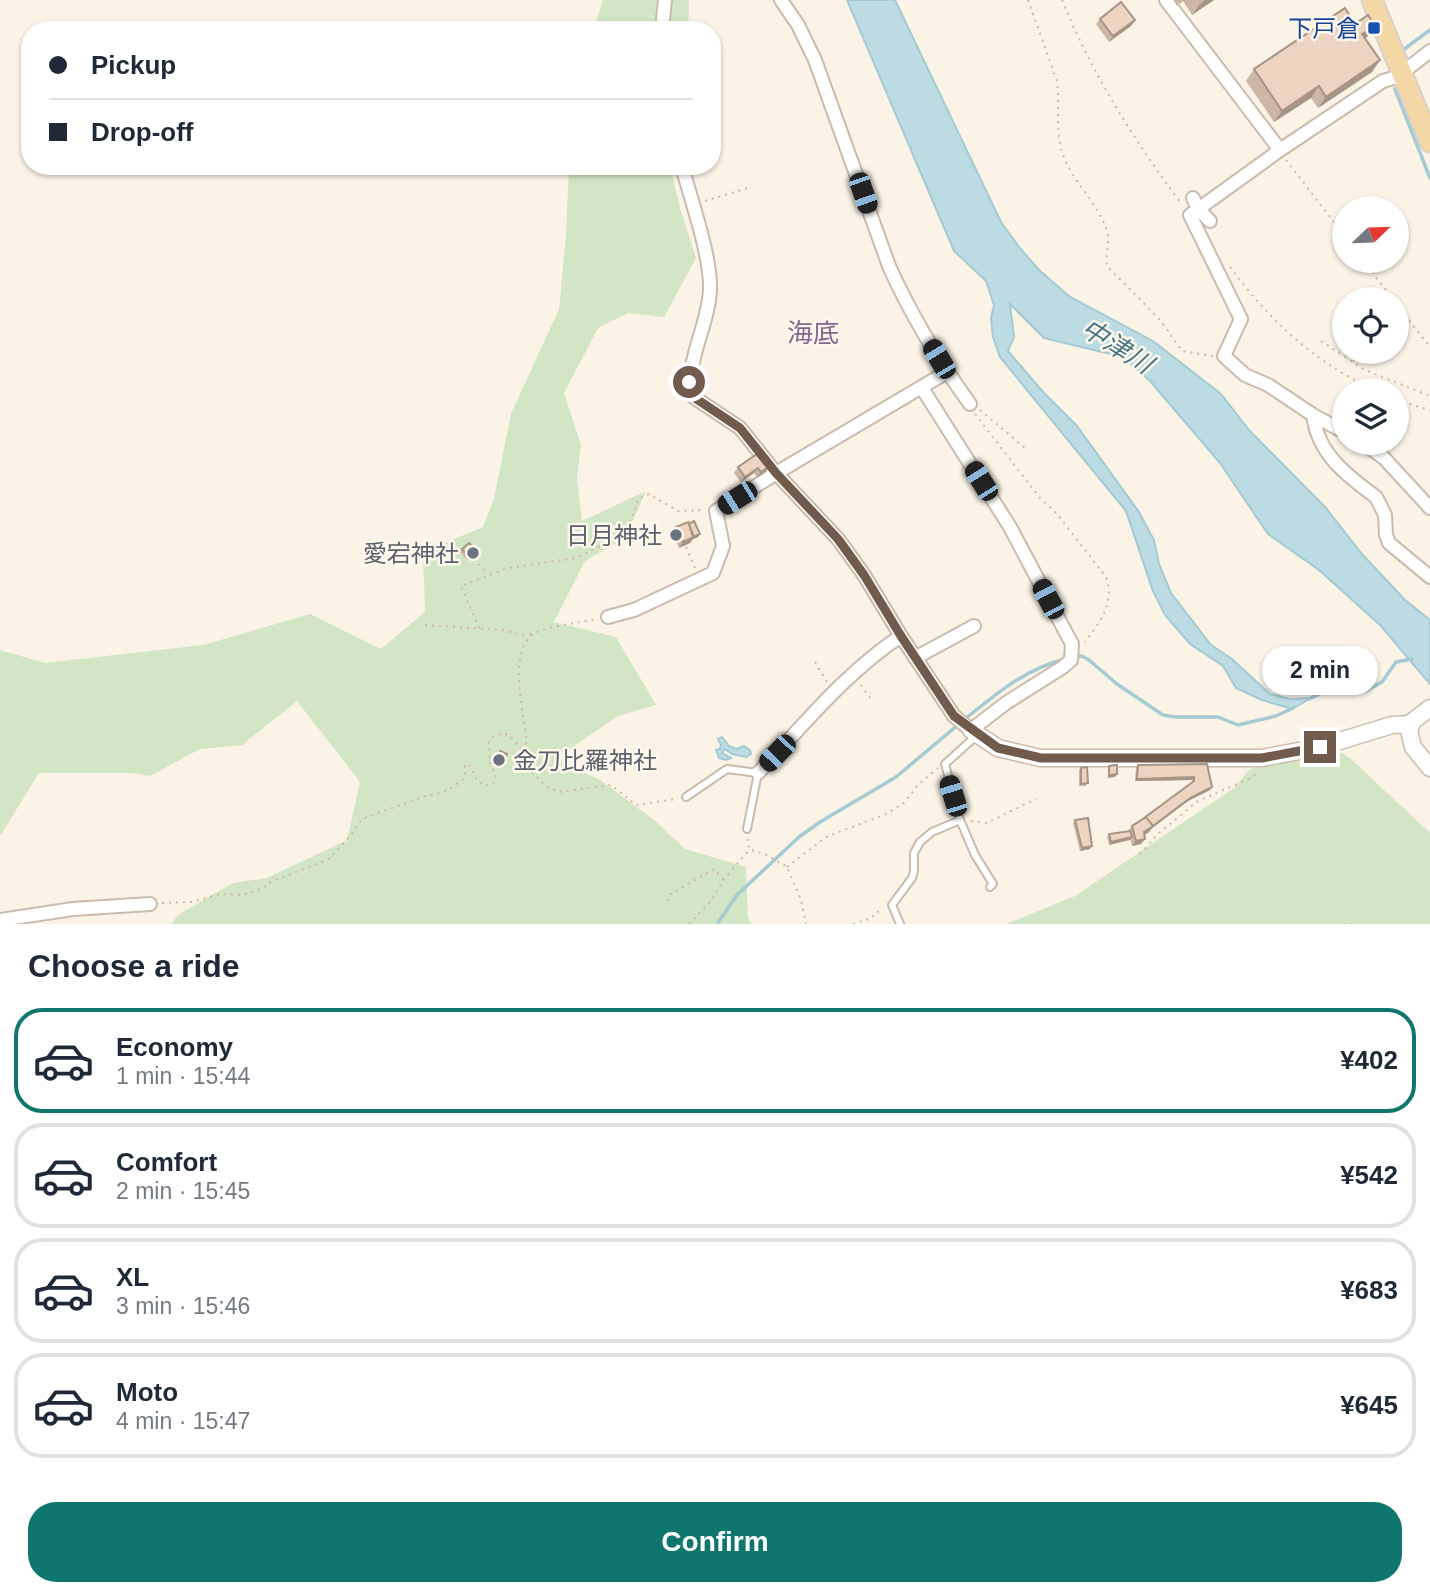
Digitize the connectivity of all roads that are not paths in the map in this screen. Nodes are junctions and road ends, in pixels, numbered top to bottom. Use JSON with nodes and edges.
{"nodes":[{"id":1,"x":665,"y":0,"type":"edge"},
{"id":2,"x":780,"y":0,"type":"edge"},
{"id":3,"x":1166,"y":0,"type":"edge"},
{"id":4,"x":1372,"y":0,"type":"edge"},
{"id":5,"x":663,"y":21,"type":"edge"},
{"id":6,"x":1430,"y":51,"type":"edge"},
{"id":7,"x":1402,"y":72,"type":"junction"},
{"id":8,"x":1430,"y":142,"type":"edge"},
{"id":9,"x":1280,"y":150,"type":"junction"},
{"id":10,"x":684,"y":175,"type":"edge"},
{"id":11,"x":1194,"y":207,"type":"junction"},
{"id":12,"x":1210,"y":221,"type":"dead end"},
{"id":13,"x":947,"y":372,"type":"junction"},
{"id":14,"x":922,"y":388,"type":"junction"},
{"id":15,"x":970,"y":404,"type":"road end"},
{"id":16,"x":1313,"y":415,"type":"junction"},
{"id":17,"x":1332,"y":425,"type":"edge"},
{"id":18,"x":1380,"y":455,"type":"edge"},
{"id":19,"x":776,"y":473,"type":"junction"},
{"id":20,"x":1430,"y":508,"type":"edge"},
{"id":21,"x":1430,"y":577,"type":"edge"},
{"id":22,"x":608,"y":617,"type":"road end"},
{"id":23,"x":967,"y":626,"type":"dead end"},
{"id":24,"x":901,"y":636,"type":"junction"},
{"id":25,"x":915,"y":658,"type":"junction"},
{"id":26,"x":1420,"y":716,"type":"edge"},
{"id":27,"x":974,"y":732,"type":"junction"},
{"id":28,"x":1430,"y":768,"type":"edge"},
{"id":29,"x":758,"y":773,"type":"junction"},
{"id":30,"x":686,"y":797,"type":"road end"},
{"id":31,"x":963,"y":820,"type":"junction"},
{"id":32,"x":747,"y":829,"type":"road end"},
{"id":33,"x":990,"y":887,"type":"dead end"},
{"id":34,"x":150,"y":904,"type":"road end"},
{"id":35,"x":0,"y":920,"type":"edge"},
{"id":36,"x":24,"y":920,"type":"edge"},
{"id":37,"x":900,"y":924,"type":"edge"}],
"edges":[{"from":1,"to":5,"type":"street"},
{"from":2,"to":13,"type":"street"},
{"from":3,"to":9,"type":"street"},
{"from":4,"to":7,"type":"main road"},
{"from":6,"to":7,"type":"street"},
{"from":7,"to":8,"type":"main road"},
{"from":7,"to":9,"type":"street"},
{"from":9,"to":11,"type":"street"},
{"from":10,"to":19,"type":"street"},
{"from":11,"to":12,"type":"street"},
{"from":11,"to":16,"type":"street"},
{"from":13,"to":14,"type":"street"},
{"from":13,"to":15,"type":"street"},
{"from":14,"to":19,"type":"street"},
{"from":14,"to":27,"type":"street"},
{"from":16,"to":17,"type":"street"},
{"from":16,"to":21,"type":"street"},
{"from":18,"to":20,"type":"street"},
{"from":19,"to":22,"type":"street"},
{"from":19,"to":24,"type":"street"},
{"from":23,"to":25,"type":"street"},
{"from":24,"to":25,"type":"street"},
{"from":24,"to":29,"type":"street"},
{"from":25,"to":27,"type":"street"},
{"from":26,"to":27,"type":"street"},
{"from":26,"to":28,"type":"street"},
{"from":27,"to":31,"type":"lane"},
{"from":29,"to":30,"type":"lane"},
{"from":29,"to":32,"type":"lane"},
{"from":31,"to":33,"type":"lane"},
{"from":31,"to":37,"type":"lane"},
{"from":34,"to":36,"type":"street"},
{"from":35,"to":36,"type":"street"}]}
